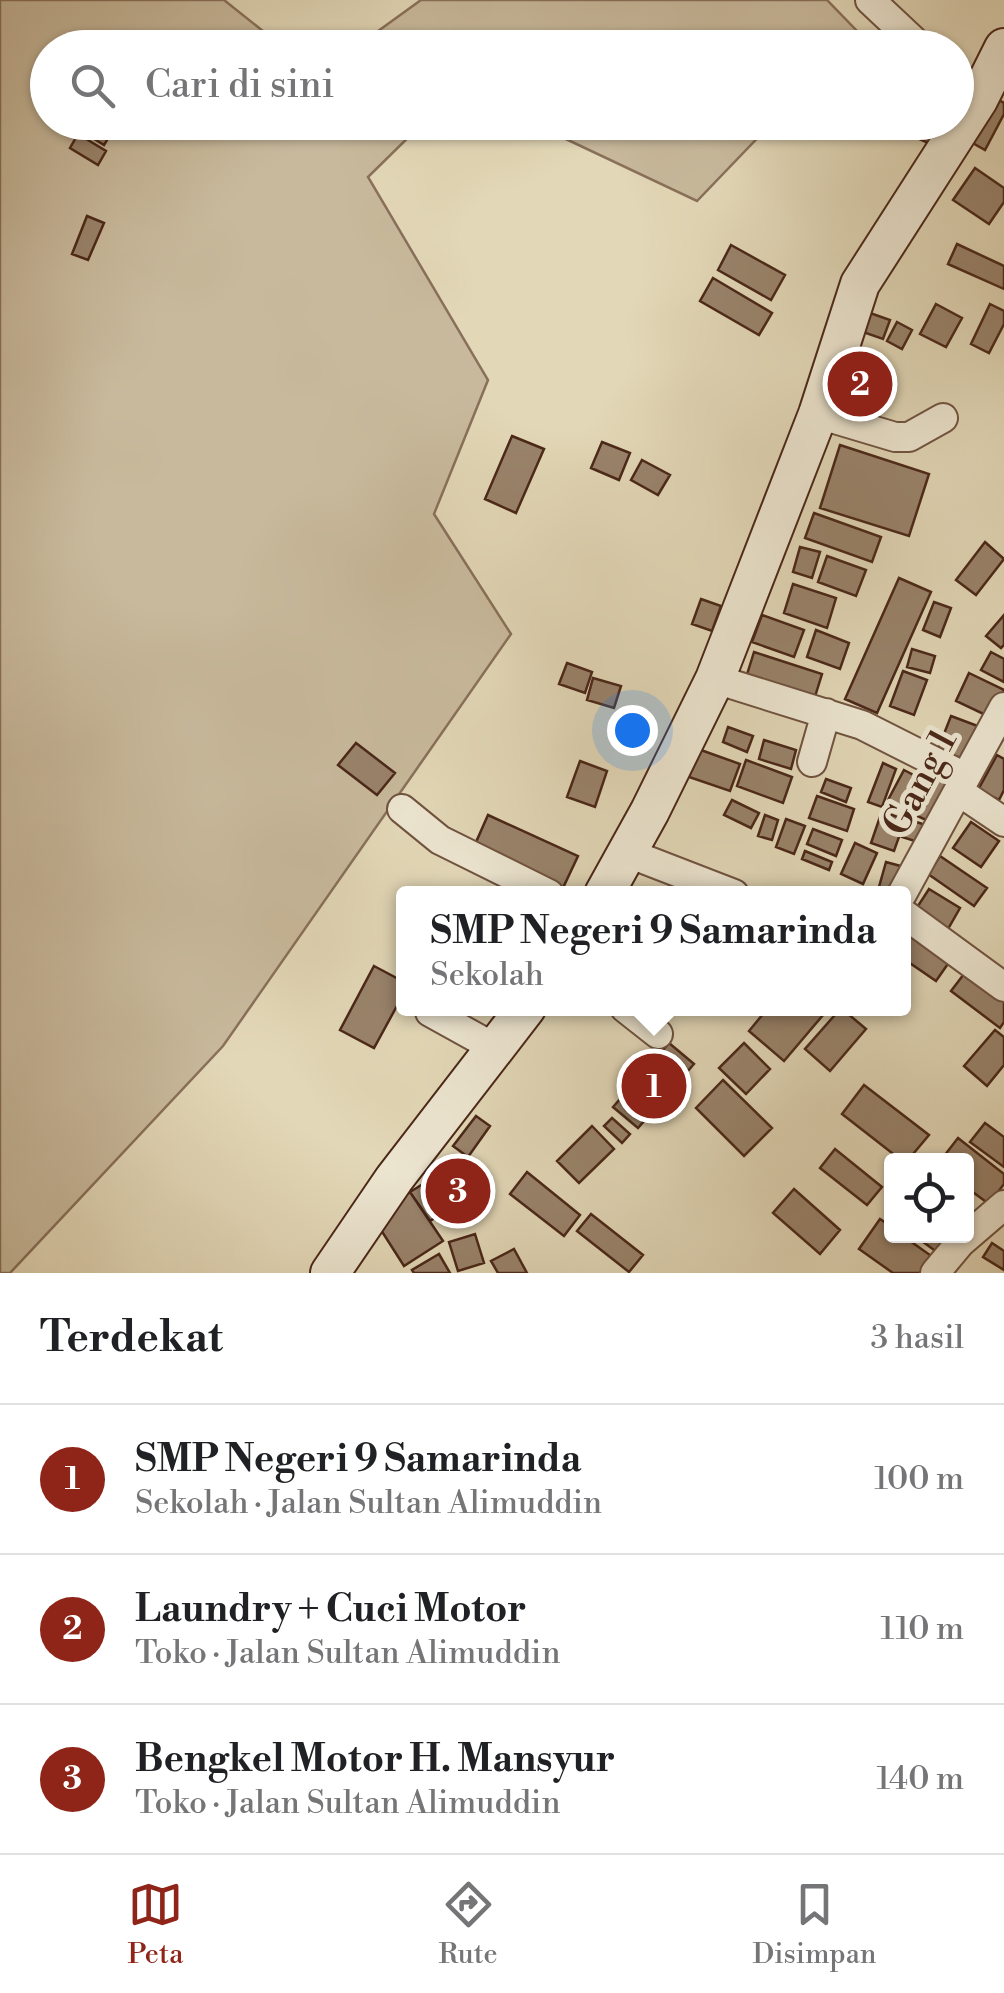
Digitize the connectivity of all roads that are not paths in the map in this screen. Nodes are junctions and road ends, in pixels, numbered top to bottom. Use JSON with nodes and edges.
{"nodes":[{"id":1,"x":870,"y":0,"type":"edge"},
{"id":2,"x":902,"y":30,"type":"edge"},
{"id":3,"x":1004,"y":48,"type":"edge"},
{"id":4,"x":974,"y":82,"type":"edge"},
{"id":5,"x":939,"y":140,"type":"edge"},
{"id":6,"x":818,"y":414,"type":"junction"},
{"id":7,"x":943,"y":418,"type":"dead end"},
{"id":8,"x":715,"y":679,"type":"junction"},
{"id":9,"x":1004,"y":707,"type":"edge"},
{"id":10,"x":826,"y":712,"type":"junction"},
{"id":11,"x":812,"y":762,"type":"dead end"},
{"id":12,"x":961,"y":784,"type":"junction"},
{"id":13,"x":402,"y":808,"type":"dead end"},
{"id":14,"x":1004,"y":822,"type":"edge"},
{"id":15,"x":628,"y":853,"type":"junction"},
{"id":16,"x":533,"y":886,"type":"edge"},
{"id":17,"x":609,"y":886,"type":"edge"},
{"id":18,"x":713,"y":886,"type":"edge"},
{"id":19,"x":906,"y":886,"type":"edge"},
{"id":20,"x":911,"y":919,"type":"edge"},
{"id":21,"x":1004,"y":987,"type":"edge"},
{"id":22,"x":437,"y":1016,"type":"edge"},
{"id":23,"x":520,"y":1016,"type":"edge"},
{"id":24,"x":635,"y":1016,"type":"edge"},
{"id":25,"x":658,"y":1034,"type":"dead end"},
{"id":26,"x":495,"y":1048,"type":"junction"},
{"id":27,"x":1004,"y":1206,"type":"edge"},
{"id":28,"x":330,"y":1273,"type":"edge"},
{"id":29,"x":935,"y":1273,"type":"edge"}],
"edges":[{"from":1,"to":2,"type":"street"},
{"from":3,"to":4,"type":"main road"},
{"from":5,"to":6,"type":"main road"},
{"from":6,"to":7,"type":"street"},
{"from":6,"to":8,"type":"main road"},
{"from":8,"to":10,"type":"street"},
{"from":8,"to":15,"type":"main road"},
{"from":9,"to":12,"type":"street","name":"Gang 1"},
{"from":10,"to":11,"type":"street"},
{"from":10,"to":12,"type":"street"},
{"from":12,"to":14,"type":"street"},
{"from":12,"to":19,"type":"street","name":"Gang 1"},
{"from":13,"to":16,"type":"street"},
{"from":15,"to":17,"type":"main road"},
{"from":15,"to":18,"type":"street"},
{"from":20,"to":21,"type":"street"},
{"from":22,"to":26,"type":"street"},
{"from":23,"to":26,"type":"main road"},
{"from":24,"to":25,"type":"street"},
{"from":26,"to":28,"type":"main road"},
{"from":27,"to":29,"type":"street"}]}
